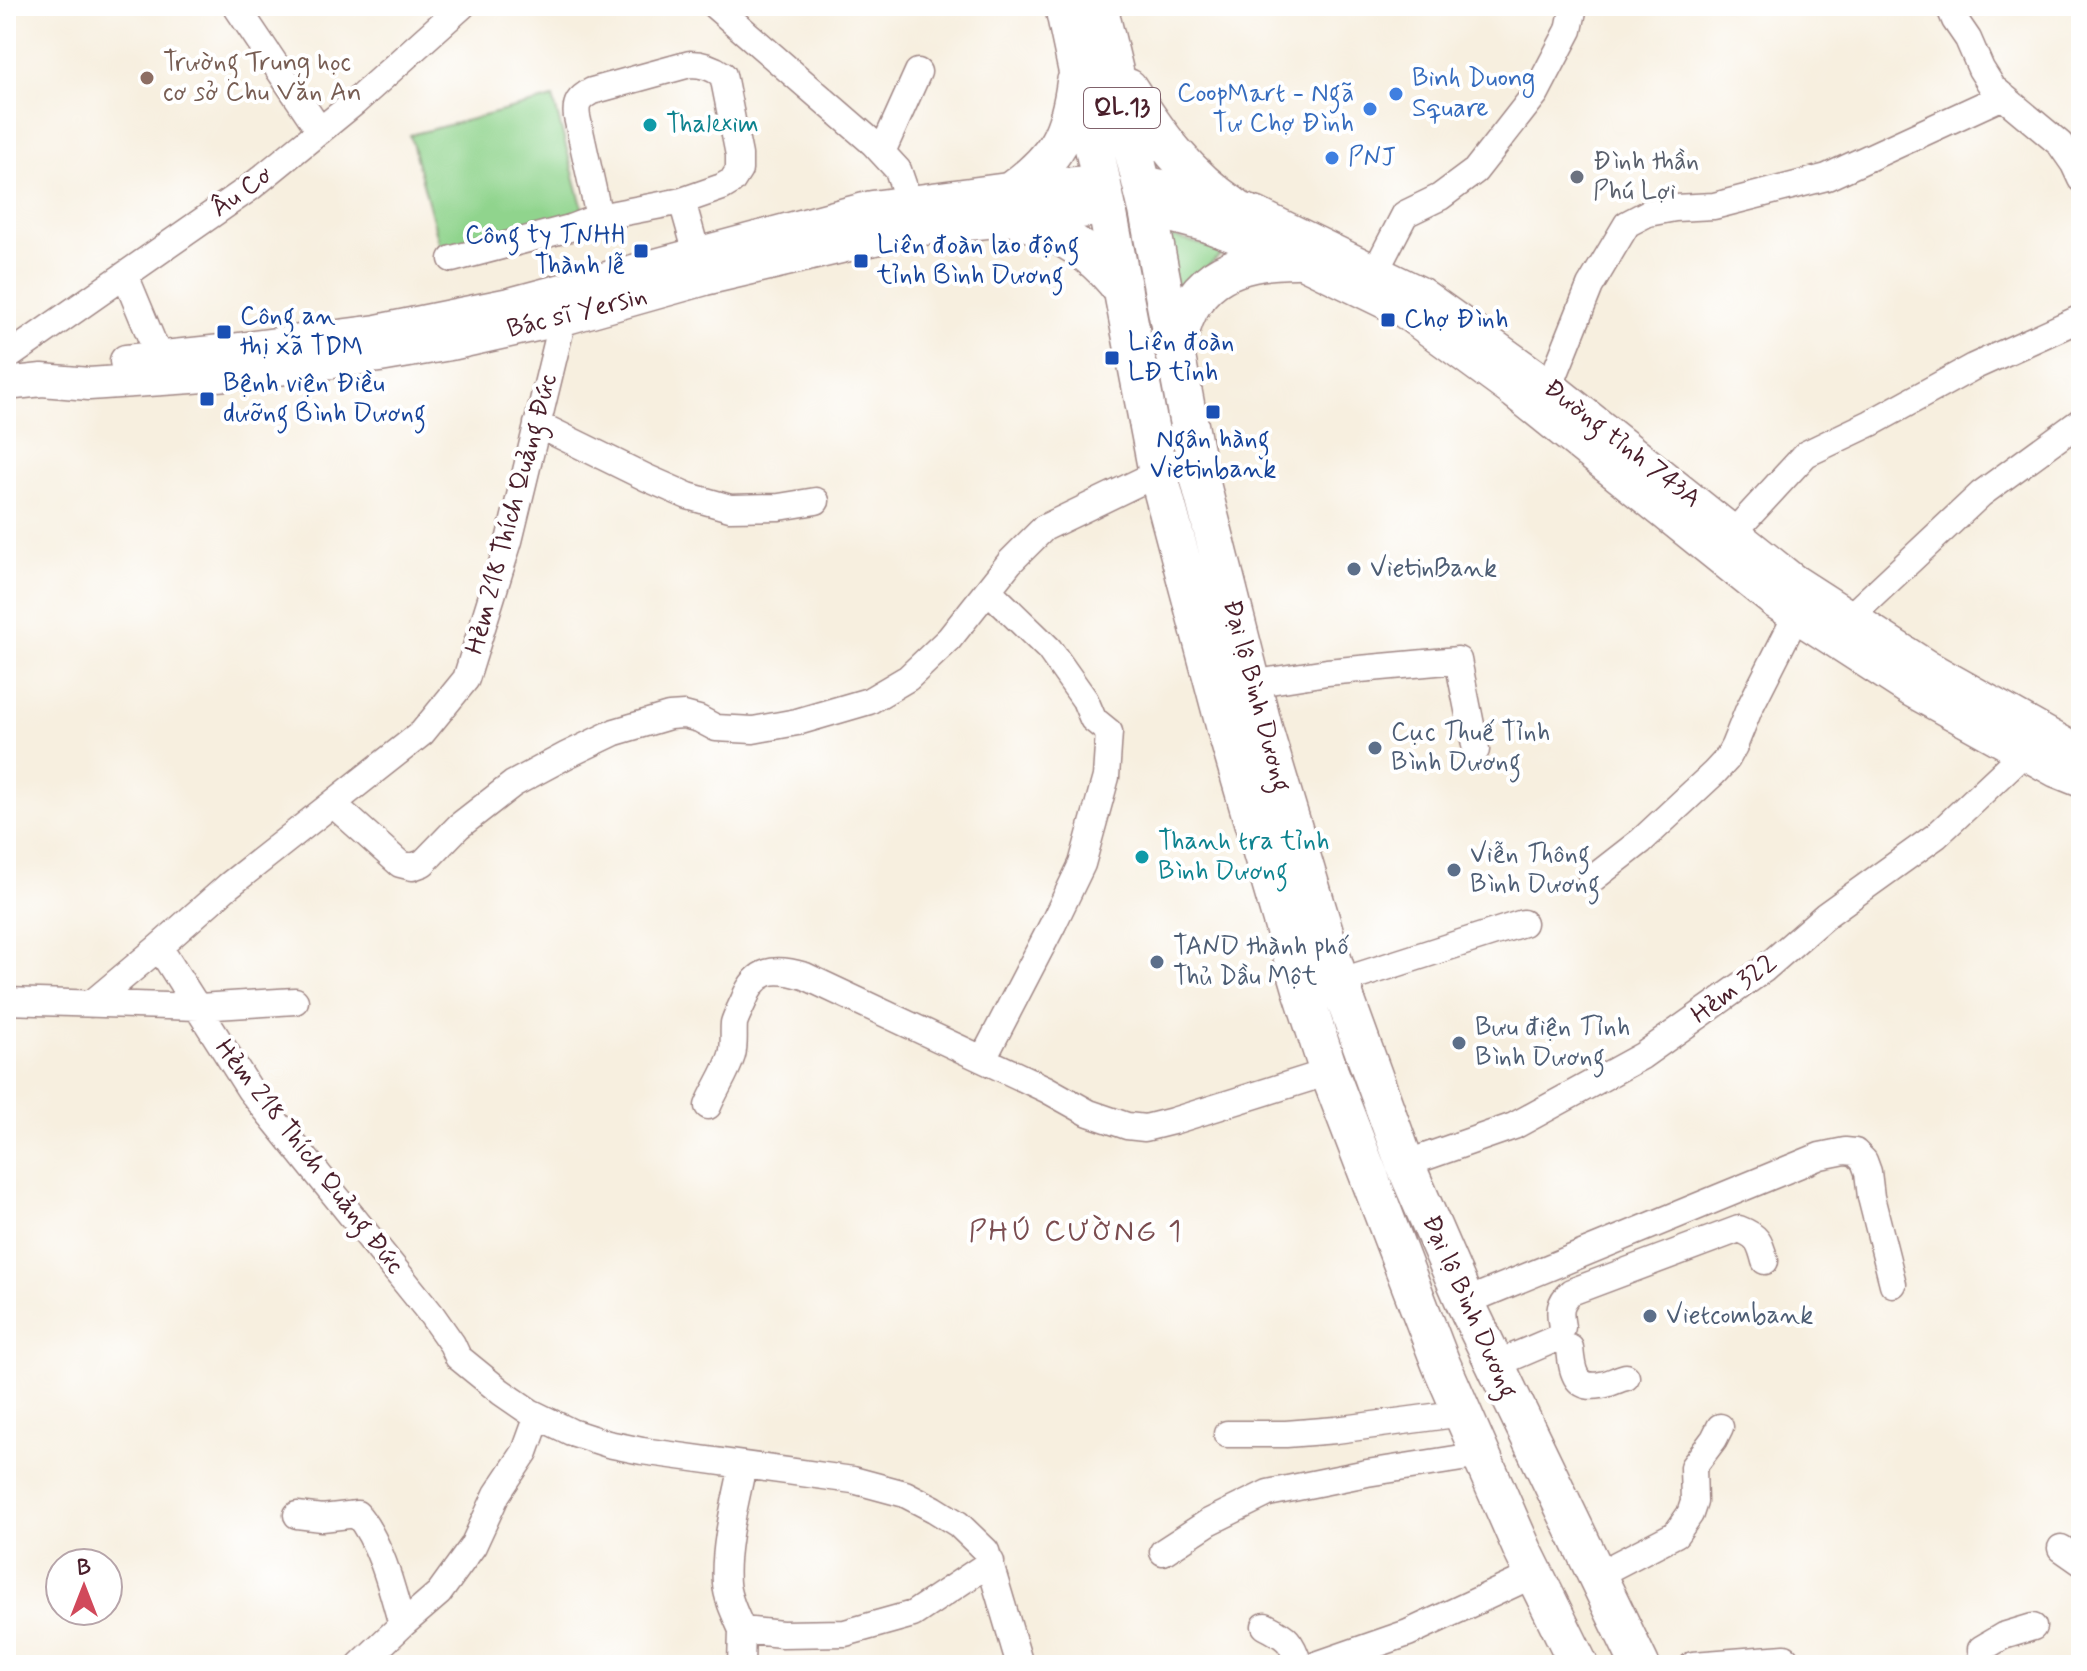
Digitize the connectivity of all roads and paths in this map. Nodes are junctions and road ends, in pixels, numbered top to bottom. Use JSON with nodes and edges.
{"nodes":[{"id":1,"x":236,"y":6,"type":"edge"},
{"id":2,"x":462,"y":6,"type":"edge"},
{"id":3,"x":1064,"y":6,"type":"edge"},
{"id":4,"x":1098,"y":6,"type":"edge"},
{"id":5,"x":1574,"y":6,"type":"edge"},
{"id":6,"x":1949,"y":6,"type":"edge"},
{"id":7,"x":724,"y":9,"type":"edge"},
{"id":8,"x":1094,"y":61,"type":"junction"},
{"id":9,"x":918,"y":72,"type":"dead end"},
{"id":10,"x":2003,"y":96,"type":"junction"},
{"id":11,"x":320,"y":131,"type":"junction"},
{"id":12,"x":882,"y":152,"type":"junction"},
{"id":13,"x":2079,"y":168,"type":"edge"},
{"id":14,"x":1104,"y":195,"type":"junction"},
{"id":15,"x":1145,"y":196,"type":"junction"},
{"id":16,"x":682,"y":201,"type":"junction"},
{"id":17,"x":909,"y":202,"type":"junction"},
{"id":18,"x":1017,"y":204,"type":"junction"},
{"id":19,"x":1234,"y":207,"type":"junction"},
{"id":20,"x":599,"y":217,"type":"junction"},
{"id":21,"x":452,"y":259,"type":"dead end"},
{"id":22,"x":1296,"y":259,"type":"junction"},
{"id":23,"x":701,"y":267,"type":"junction"},
{"id":24,"x":1376,"y":270,"type":"junction"},
{"id":25,"x":125,"y":275,"type":"junction"},
{"id":26,"x":1124,"y":293,"type":"junction"},
{"id":27,"x":562,"y":305,"type":"junction"},
{"id":28,"x":2081,"y":318,"type":"edge"},
{"id":29,"x":1175,"y":355,"type":"junction"},
{"id":30,"x":159,"y":357,"type":"junction"},
{"id":31,"x":6,"y":358,"type":"edge"},
{"id":32,"x":262,"y":358,"type":"junction"},
{"id":33,"x":42,"y":380,"type":"junction"},
{"id":34,"x":6,"y":384,"type":"edge"},
{"id":35,"x":1532,"y":384,"type":"junction"},
{"id":36,"x":2081,"y":421,"type":"edge"},
{"id":37,"x":537,"y":424,"type":"junction"},
{"id":38,"x":1158,"y":473,"type":"junction"},
{"id":39,"x":816,"y":501,"type":"dead end"},
{"id":40,"x":1734,"y":532,"type":"junction"},
{"id":41,"x":988,"y":590,"type":"junction"},
{"id":42,"x":1796,"y":616,"type":"junction"},
{"id":43,"x":1850,"y":617,"type":"junction"},
{"id":44,"x":1251,"y":684,"type":"junction"},
{"id":45,"x":1476,"y":750,"type":"dead end"},
{"id":46,"x":2081,"y":751,"type":"edge"},
{"id":47,"x":2024,"y":753,"type":"junction"},
{"id":48,"x":2081,"y":781,"type":"edge"},
{"id":49,"x":333,"y":804,"type":"junction"},
{"id":50,"x":1591,"y":880,"type":"dead end"},
{"id":51,"x":1523,"y":923,"type":"dead end"},
{"id":52,"x":159,"y":947,"type":"junction"},
{"id":53,"x":1339,"y":982,"type":"junction"},
{"id":54,"x":6,"y":1001,"type":"edge"},
{"id":55,"x":295,"y":1001,"type":"dead end"},
{"id":56,"x":91,"y":1004,"type":"junction"},
{"id":57,"x":199,"y":1007,"type":"junction"},
{"id":58,"x":983,"y":1059,"type":"junction"},
{"id":59,"x":1367,"y":1060,"type":"junction"},
{"id":60,"x":1329,"y":1072,"type":"junction"},
{"id":61,"x":708,"y":1106,"type":"dead end"},
{"id":62,"x":1405,"y":1164,"type":"junction"},
{"id":63,"x":1765,"y":1261,"type":"dead end"},
{"id":64,"x":1893,"y":1284,"type":"dead end"},
{"id":65,"x":1465,"y":1302,"type":"junction"},
{"id":66,"x":1562,"y":1338,"type":"junction"},
{"id":67,"x":1494,"y":1365,"type":"junction"},
{"id":68,"x":1626,"y":1377,"type":"dead end"},
{"id":69,"x":1463,"y":1413,"type":"junction"},
{"id":70,"x":538,"y":1416,"type":"junction"},
{"id":71,"x":1720,"y":1427,"type":"dead end"},
{"id":72,"x":1227,"y":1434,"type":"dead end"},
{"id":73,"x":1481,"y":1455,"type":"junction"},
{"id":74,"x":743,"y":1465,"type":"junction"},
{"id":75,"x":297,"y":1515,"type":"dead end"},
{"id":76,"x":1163,"y":1552,"type":"dead end"},
{"id":77,"x":991,"y":1562,"type":"junction"},
{"id":78,"x":1535,"y":1574,"type":"junction"},
{"id":79,"x":1595,"y":1576,"type":"junction"},
{"id":80,"x":402,"y":1625,"type":"junction"},
{"id":81,"x":1265,"y":1626,"type":"dead end"},
{"id":82,"x":2033,"y":1627,"type":"dead end"},
{"id":83,"x":742,"y":1630,"type":"junction"},
{"id":84,"x":1785,"y":1658,"type":"dead end"},
{"id":85,"x":360,"y":1665,"type":"edge"},
{"id":86,"x":741,"y":1665,"type":"edge"},
{"id":87,"x":1020,"y":1665,"type":"edge"},
{"id":88,"x":1299,"y":1665,"type":"edge"},
{"id":89,"x":1316,"y":1665,"type":"edge"},
{"id":90,"x":1579,"y":1665,"type":"edge"},
{"id":91,"x":1640,"y":1665,"type":"edge"},
{"id":92,"x":1693,"y":1665,"type":"edge"},
{"id":93,"x":1984,"y":1665,"type":"edge"}],
"edges":[{"from":1,"to":11,"type":"street"},
{"from":2,"to":11,"type":"street","name":"Âu Cơ"},
{"from":3,"to":8,"type":"highway","name":"Đại lộ Bình Dương","number":"QL.13"},
{"from":4,"to":8,"type":"highway","name":"Đại lộ Bình Dương","number":"QL.13"},
{"from":5,"to":24,"type":"street"},
{"from":6,"to":10,"type":"street"},
{"from":7,"to":12,"type":"street"},
{"from":8,"to":14,"type":"highway","name":"Đại lộ Bình Dương","number":"QL.13"},
{"from":8,"to":15,"type":"highway","name":"Đại lộ Bình Dương","number":"QL.13"},
{"from":8,"to":18,"type":"highway"},
{"from":8,"to":19,"type":"highway"},
{"from":9,"to":12,"type":"street"},
{"from":10,"to":13,"type":"street"},
{"from":10,"to":35,"type":"street"},
{"from":11,"to":25,"type":"street","name":"Âu Cơ"},
{"from":12,"to":17,"type":"street"},
{"from":14,"to":15,"type":"highway"},
{"from":14,"to":18,"type":"main road","name":"Bác sĩ Yersin"},
{"from":14,"to":26,"type":"highway","name":"Đại lộ Bình Dương","number":"QL.13"},
{"from":15,"to":19,"type":"main road","name":"Đường tỉnh 743A"},
{"from":15,"to":22,"type":"main road","name":"Đường tỉnh 743A"},
{"from":15,"to":29,"type":"highway","name":"Đại lộ Bình Dương","number":"QL.13"},
{"from":16,"to":20,"type":"street"},
{"from":16,"to":20,"type":"street"},
{"from":16,"to":23,"type":"street"},
{"from":17,"to":18,"type":"main road","name":"Bác sĩ Yersin"},
{"from":17,"to":23,"type":"main road","name":"Bác sĩ Yersin"},
{"from":18,"to":23,"type":"main road","name":"Bác sĩ Yersin"},
{"from":18,"to":26,"type":"highway"},
{"from":19,"to":24,"type":"main road","name":"Đường tỉnh 743A"},
{"from":20,"to":21,"type":"street"},
{"from":22,"to":29,"type":"highway"},
{"from":22,"to":35,"type":"main road","name":"Đường tỉnh 743A"},
{"from":23,"to":27,"type":"main road","name":"Bác sĩ Yersin"},
{"from":24,"to":35,"type":"main road","name":"Đường tỉnh 743A"},
{"from":25,"to":30,"type":"street"},
{"from":25,"to":31,"type":"street","name":"Âu Cơ"},
{"from":26,"to":38,"type":"highway","name":"Đại lộ Bình Dương","number":"QL.13"},
{"from":27,"to":32,"type":"main road","name":"Bác sĩ Yersin"},
{"from":27,"to":37,"type":"street","name":"Hẻm 218 Thích Quảng Đức"},
{"from":28,"to":40,"type":"street"},
{"from":29,"to":44,"type":"highway","name":"Đại lộ Bình Dương","number":"QL.13"},
{"from":30,"to":32,"type":"main road","name":"Bác sĩ Yersin"},
{"from":30,"to":33,"type":"main road","name":"Bác sĩ Yersin"},
{"from":32,"to":33,"type":"main road","name":"Bác sĩ Yersin"},
{"from":33,"to":34,"type":"main road","name":"Bác sĩ Yersin"},
{"from":35,"to":40,"type":"main road","name":"Đường tỉnh 743A"},
{"from":35,"to":42,"type":"main road","name":"Đường tỉnh 743A"},
{"from":36,"to":43,"type":"street"},
{"from":37,"to":39,"type":"street"},
{"from":37,"to":49,"type":"street","name":"Hẻm 218 Thích Quảng Đức"},
{"from":38,"to":41,"type":"street"},
{"from":38,"to":60,"type":"highway","name":"Đại lộ Bình Dương","number":"QL.13"},
{"from":40,"to":43,"type":"main road","name":"Đường tỉnh 743A"},
{"from":41,"to":49,"type":"street"},
{"from":41,"to":58,"type":"street"},
{"from":42,"to":47,"type":"main road","name":"Đường tỉnh 743A"},
{"from":42,"to":50,"type":"street"},
{"from":43,"to":46,"type":"main road","name":"Đường tỉnh 743A"},
{"from":44,"to":45,"type":"street"},
{"from":44,"to":53,"type":"highway","name":"Đại lộ Bình Dương","number":"QL.13"},
{"from":47,"to":48,"type":"main road","name":"Đường tỉnh 743A"},
{"from":47,"to":62,"type":"street","name":"Hẻm 322"},
{"from":49,"to":52,"type":"street","name":"Hẻm 218 Thích Quảng Đức"},
{"from":51,"to":53,"type":"street"},
{"from":52,"to":56,"type":"street"},
{"from":52,"to":57,"type":"street","name":"Hẻm 218 Thích Quảng Đức"},
{"from":53,"to":59,"type":"highway","name":"Đại lộ Bình Dương","number":"QL.13"},
{"from":54,"to":56,"type":"street"},
{"from":55,"to":57,"type":"street"},
{"from":56,"to":57,"type":"street"},
{"from":57,"to":70,"type":"street","name":"Hẻm 218 Thích Quảng Đức"},
{"from":58,"to":60,"type":"street"},
{"from":58,"to":61,"type":"street"},
{"from":59,"to":60,"type":"highway"},
{"from":59,"to":62,"type":"highway","name":"Đại lộ Bình Dương","number":"QL.13"},
{"from":60,"to":69,"type":"highway","name":"Đại lộ Bình Dương","number":"QL.13"},
{"from":62,"to":65,"type":"highway","name":"Đại lộ Bình Dương","number":"QL.13"},
{"from":63,"to":66,"type":"street"},
{"from":64,"to":65,"type":"street"},
{"from":65,"to":67,"type":"highway","name":"Đại lộ Bình Dương","number":"QL.13"},
{"from":66,"to":67,"type":"street"},
{"from":66,"to":68,"type":"street"},
{"from":67,"to":79,"type":"highway","name":"Đại lộ Bình Dương","number":"QL.13"},
{"from":69,"to":72,"type":"street"},
{"from":69,"to":73,"type":"highway","name":"Đại lộ Bình Dương","number":"QL.13"},
{"from":70,"to":74,"type":"street","name":"Hẻm 218 Thích Quảng Đức"},
{"from":70,"to":80,"type":"street"},
{"from":71,"to":79,"type":"street"},
{"from":73,"to":76,"type":"street"},
{"from":73,"to":78,"type":"highway","name":"Đại lộ Bình Dương","number":"QL.13"},
{"from":74,"to":77,"type":"street","name":"Hẻm 218 Thích Quảng Đức"},
{"from":74,"to":83,"type":"street"},
{"from":75,"to":80,"type":"street"},
{"from":77,"to":83,"type":"street"},
{"from":77,"to":87,"type":"street","name":"Hẻm 218 Thích Quảng Đức"},
{"from":78,"to":89,"type":"street"},
{"from":78,"to":90,"type":"highway","name":"Đại lộ Bình Dương","number":"QL.13"},
{"from":79,"to":91,"type":"highway","name":"Đại lộ Bình Dương","number":"QL.13"},
{"from":80,"to":85,"type":"street"},
{"from":81,"to":88,"type":"street"},
{"from":82,"to":93,"type":"street"},
{"from":83,"to":86,"type":"street"},
{"from":84,"to":92,"type":"street"}]}
